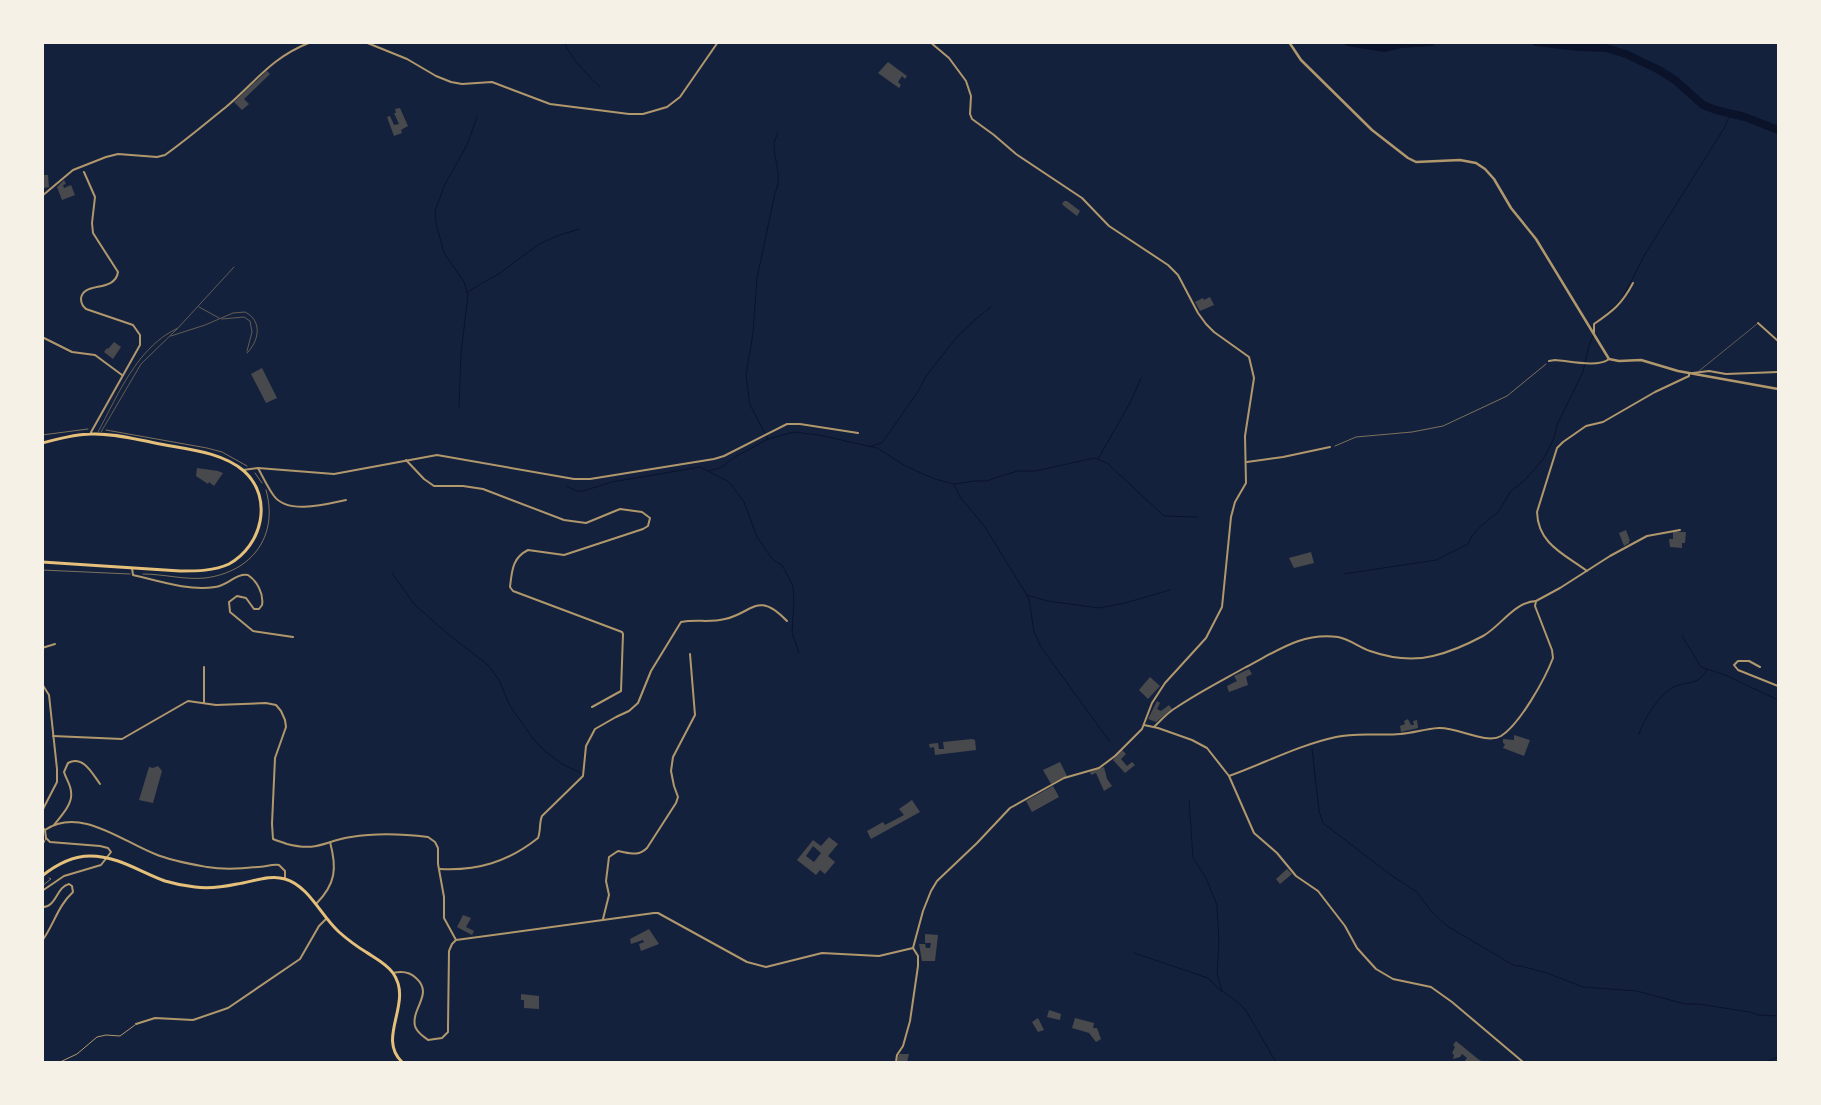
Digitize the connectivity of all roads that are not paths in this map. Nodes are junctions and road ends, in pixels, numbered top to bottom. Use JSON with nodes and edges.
{"nodes":[{"id":1,"x":310,"y":42,"type":"edge"},
{"id":2,"x":365,"y":42,"type":"edge"},
{"id":3,"x":718,"y":42,"type":"edge"},
{"id":4,"x":930,"y":42,"type":"edge"},
{"id":5,"x":1289,"y":42,"type":"edge"},
{"id":6,"x":84,"y":172,"type":"dead end"},
{"id":7,"x":42,"y":196,"type":"edge"},
{"id":8,"x":234,"y":267,"type":"dead end"},
{"id":9,"x":1632,"y":284,"type":"dead end"},
{"id":10,"x":198,"y":307,"type":"junction"},
{"id":11,"x":220,"y":319,"type":"junction"},
{"id":12,"x":1758,"y":322,"type":"joint"},
{"id":13,"x":178,"y":328,"type":"junction"},
{"id":14,"x":1594,"y":335,"type":"junction"},
{"id":15,"x":42,"y":337,"type":"edge"},
{"id":16,"x":169,"y":337,"type":"junction"},
{"id":17,"x":1778,"y":341,"type":"edge"},
{"id":18,"x":1609,"y":359,"type":"junction"},
{"id":19,"x":1549,"y":361,"type":"road end"},
{"id":20,"x":1698,"y":372,"type":"junction"},
{"id":21,"x":1778,"y":372,"type":"edge"},
{"id":22,"x":1691,"y":373,"type":"junction"},
{"id":23,"x":122,"y":375,"type":"junction"},
{"id":24,"x":1778,"y":389,"type":"edge"},
{"id":25,"x":858,"y":433,"type":"dead end"},
{"id":26,"x":90,"y":434,"type":"junction"},
{"id":27,"x":99,"y":434,"type":"junction"},
{"id":28,"x":42,"y":442,"type":"edge"},
{"id":29,"x":1330,"y":447,"type":"road end"},
{"id":30,"x":406,"y":460,"type":"junction"},
{"id":31,"x":1246,"y":462,"type":"junction"},
{"id":32,"x":258,"y":468,"type":"junction"},
{"id":33,"x":243,"y":470,"type":"junction"},
{"id":34,"x":346,"y":500,"type":"dead end"},
{"id":35,"x":1680,"y":530,"type":"dead end"},
{"id":36,"x":42,"y":562,"type":"edge"},
{"id":37,"x":132,"y":568,"type":"junction"},
{"id":38,"x":1587,"y":571,"type":"junction"},
{"id":39,"x":1536,"y":601,"type":"junction"},
{"id":40,"x":788,"y":621,"type":"dead end"},
{"id":41,"x":293,"y":637,"type":"dead end"},
{"id":42,"x":55,"y":644,"type":"dead end"},
{"id":43,"x":42,"y":648,"type":"edge"},
{"id":44,"x":690,"y":654,"type":"dead end"},
{"id":45,"x":204,"y":667,"type":"dead end"},
{"id":46,"x":1760,"y":668,"type":"dead end"},
{"id":47,"x":42,"y":684,"type":"edge"},
{"id":48,"x":1778,"y":686,"type":"edge"},
{"id":49,"x":204,"y":703,"type":"junction"},
{"id":50,"x":592,"y":707,"type":"dead end"},
{"id":51,"x":1144,"y":724,"type":"junction"},
{"id":52,"x":1154,"y":727,"type":"junction"},
{"id":53,"x":53,"y":736,"type":"junction"},
{"id":54,"x":1229,"y":776,"type":"junction"},
{"id":55,"x":100,"y":784,"type":"dead end"},
{"id":56,"x":42,"y":811,"type":"edge"},
{"id":57,"x":54,"y":825,"type":"junction"},
{"id":58,"x":44,"y":828,"type":"edge"},
{"id":59,"x":46,"y":838,"type":"junction"},
{"id":60,"x":330,"y":842,"type":"junction"},
{"id":61,"x":42,"y":847,"type":"edge"},
{"id":62,"x":108,"y":858,"type":"junction"},
{"id":63,"x":439,"y":869,"type":"junction"},
{"id":64,"x":42,"y":876,"type":"edge"},
{"id":65,"x":285,"y":879,"type":"junction"},
{"id":66,"x":42,"y":891,"type":"edge"},
{"id":67,"x":315,"y":905,"type":"junction"},
{"id":68,"x":42,"y":907,"type":"edge"},
{"id":69,"x":326,"y":919,"type":"junction"},
{"id":70,"x":603,"y":919,"type":"junction"},
{"id":71,"x":456,"y":940,"type":"junction"},
{"id":72,"x":42,"y":941,"type":"edge"},
{"id":73,"x":913,"y":948,"type":"junction"},
{"id":74,"x":393,"y":973,"type":"junction"},
{"id":75,"x":136,"y":1024,"type":"joint"},
{"id":76,"x":60,"y":1062,"type":"edge"},
{"id":77,"x":402,"y":1062,"type":"edge"},
{"id":78,"x":896,"y":1062,"type":"edge"},
{"id":79,"x":1523,"y":1062,"type":"edge"}],
"edges":[{"from":1,"to":7,"type":"street"},
{"from":2,"to":3,"type":"street"},
{"from":4,"to":31,"type":"street"},
{"from":5,"to":14,"type":"street"},
{"from":6,"to":23,"type":"street"},
{"from":8,"to":10,"type":"lane"},
{"from":9,"to":14,"type":"street"},
{"from":10,"to":11,"type":"lane"},
{"from":10,"to":13,"type":"lane"},
{"from":11,"to":11,"type":"lane"},
{"from":11,"to":16,"type":"lane"},
{"from":12,"to":17,"type":"street"},
{"from":12,"to":20,"type":"lane"},
{"from":13,"to":16,"type":"lane"},
{"from":13,"to":27,"type":"lane"},
{"from":14,"to":18,"type":"street"},
{"from":15,"to":23,"type":"street"},
{"from":16,"to":27,"type":"lane"},
{"from":18,"to":19,"type":"street"},
{"from":18,"to":22,"type":"street"},
{"from":20,"to":21,"type":"street"},
{"from":20,"to":22,"type":"street"},
{"from":22,"to":24,"type":"street"},
{"from":22,"to":38,"type":"street"},
{"from":23,"to":26,"type":"street"},
{"from":25,"to":30,"type":"street"},
{"from":26,"to":27,"type":"main road"},
{"from":26,"to":28,"type":"main road"},
{"from":27,"to":33,"type":"main road"},
{"from":29,"to":31,"type":"street"},
{"from":30,"to":32,"type":"street"},
{"from":30,"to":50,"type":"street"},
{"from":31,"to":51,"type":"street"},
{"from":32,"to":33,"type":"street"},
{"from":32,"to":34,"type":"street"},
{"from":33,"to":37,"type":"main road"},
{"from":35,"to":38,"type":"street"},
{"from":36,"to":37,"type":"main road"},
{"from":37,"to":41,"type":"street"},
{"from":38,"to":39,"type":"street"},
{"from":39,"to":52,"type":"street"},
{"from":39,"to":54,"type":"street"},
{"from":40,"to":63,"type":"street"},
{"from":42,"to":43,"type":"street"},
{"from":44,"to":70,"type":"street"},
{"from":45,"to":49,"type":"street"},
{"from":46,"to":48,"type":"street"},
{"from":47,"to":53,"type":"street"},
{"from":49,"to":53,"type":"street"},
{"from":49,"to":60,"type":"street"},
{"from":51,"to":52,"type":"street"},
{"from":51,"to":73,"type":"street"},
{"from":52,"to":54,"type":"street"},
{"from":53,"to":56,"type":"street"},
{"from":54,"to":79,"type":"street"},
{"from":55,"to":57,"type":"street"},
{"from":57,"to":58,"type":"street"},
{"from":57,"to":65,"type":"street"},
{"from":58,"to":59,"type":"street"},
{"from":59,"to":61,"type":"street"},
{"from":59,"to":62,"type":"street"},
{"from":60,"to":63,"type":"street"},
{"from":60,"to":67,"type":"street"},
{"from":62,"to":64,"type":"main road"},
{"from":62,"to":65,"type":"main road"},
{"from":62,"to":66,"type":"street"},
{"from":63,"to":71,"type":"street"},
{"from":65,"to":67,"type":"main road"},
{"from":67,"to":69,"type":"main road"},
{"from":68,"to":72,"type":"street"},
{"from":69,"to":74,"type":"main road"},
{"from":69,"to":75,"type":"street"},
{"from":70,"to":71,"type":"street"},
{"from":70,"to":73,"type":"street"},
{"from":71,"to":74,"type":"street"},
{"from":73,"to":78,"type":"street"},
{"from":74,"to":77,"type":"main road"},
{"from":75,"to":76,"type":"street"}]}
